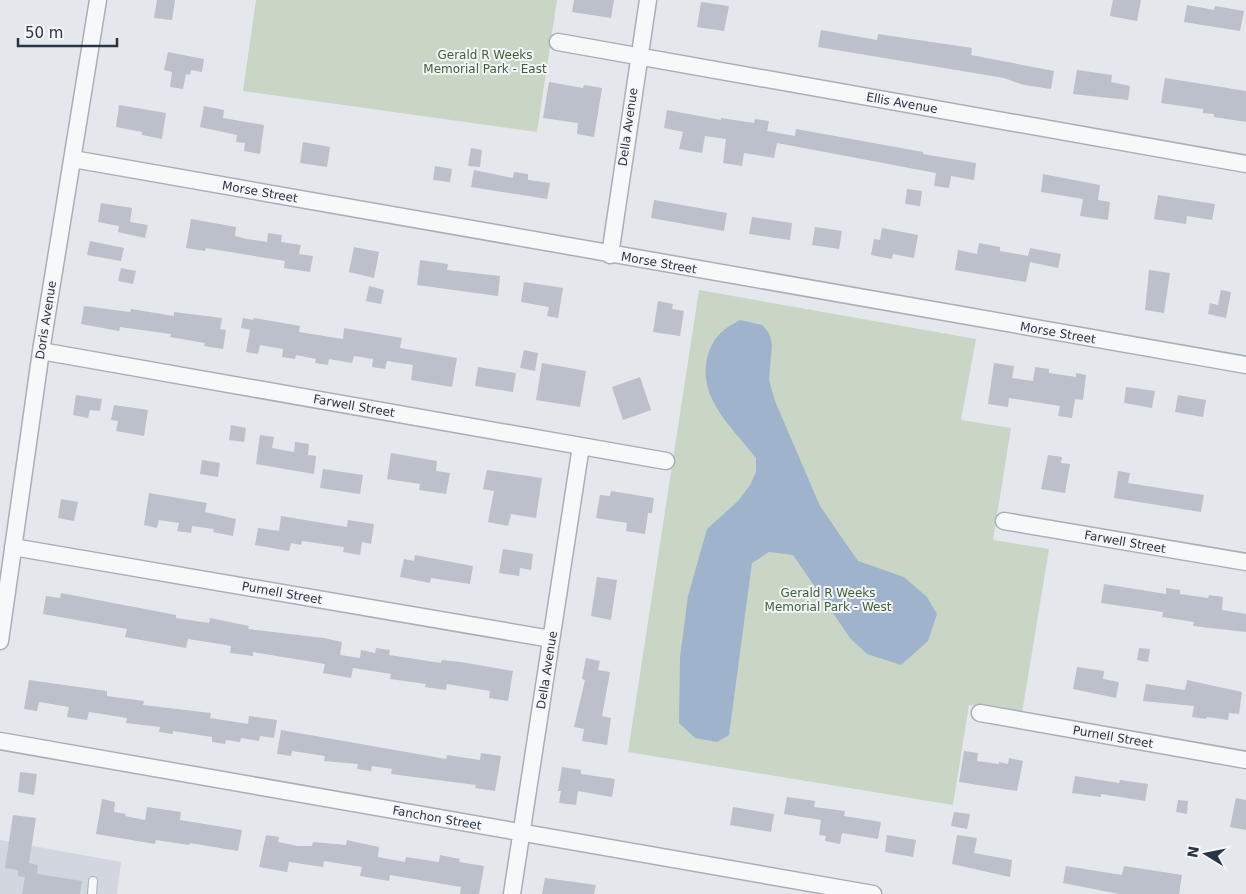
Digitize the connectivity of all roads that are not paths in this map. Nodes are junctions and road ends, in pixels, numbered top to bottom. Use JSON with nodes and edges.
{"nodes":[{"id":1,"x":98,"y":0,"type":"edge"},
{"id":2,"x":648,"y":0,"type":"edge"},
{"id":3,"x":558,"y":42,"type":"dead end"},
{"id":4,"x":639,"y":56,"type":"junction"},
{"id":5,"x":73,"y":159,"type":"junction"},
{"id":6,"x":1246,"y":164,"type":"edge"},
{"id":7,"x":610,"y":255,"type":"junction"},
{"id":8,"x":41,"y":352,"type":"junction"},
{"id":9,"x":1246,"y":365,"type":"edge"},
{"id":10,"x":581,"y":446,"type":"junction"},
{"id":11,"x":666,"y":461,"type":"dead end"},
{"id":12,"x":1004,"y":521,"type":"dead end"},
{"id":13,"x":12,"y":547,"type":"junction"},
{"id":14,"x":1246,"y":562,"type":"edge"},
{"id":15,"x":551,"y":639,"type":"junction"},
{"id":16,"x":0,"y":640,"type":"edge"},
{"id":17,"x":980,"y":713,"type":"dead end"},
{"id":18,"x":0,"y":741,"type":"edge"},
{"id":19,"x":1246,"y":760,"type":"edge"},
{"id":20,"x":522,"y":833,"type":"junction"},
{"id":21,"x":93,"y":880,"type":"dead end"},
{"id":22,"x":92,"y":894,"type":"edge"},
{"id":23,"x":512,"y":894,"type":"edge"},
{"id":24,"x":873,"y":894,"type":"edge"}],
"edges":[{"from":1,"to":5,"type":"street","name":"Doris Avenue"},
{"from":2,"to":4,"type":"street","name":"Della Avenue"},
{"from":3,"to":4,"type":"street","name":"Ellis Avenue"},
{"from":4,"to":6,"type":"street","name":"Ellis Avenue"},
{"from":4,"to":7,"type":"street","name":"Della Avenue"},
{"from":5,"to":7,"type":"street","name":"Morse Street"},
{"from":5,"to":8,"type":"street","name":"Doris Avenue"},
{"from":7,"to":9,"type":"street","name":"Morse Street"},
{"from":8,"to":10,"type":"street","name":"Farwell Street"},
{"from":8,"to":13,"type":"street","name":"Doris Avenue"},
{"from":10,"to":11,"type":"street","name":"Farwell Street"},
{"from":10,"to":15,"type":"street","name":"Della Avenue"},
{"from":12,"to":14,"type":"street","name":"Farwell Street"},
{"from":13,"to":15,"type":"street","name":"Purnell Street"},
{"from":13,"to":16,"type":"street","name":"Doris Avenue"},
{"from":15,"to":20,"type":"street","name":"Della Avenue"},
{"from":17,"to":19,"type":"street","name":"Purnell Street"},
{"from":18,"to":20,"type":"street","name":"Fanchon Street"},
{"from":20,"to":23,"type":"street","name":"Della Avenue"},
{"from":20,"to":24,"type":"street","name":"Fanchon Street"},
{"from":21,"to":22,"type":"lane"}]}
